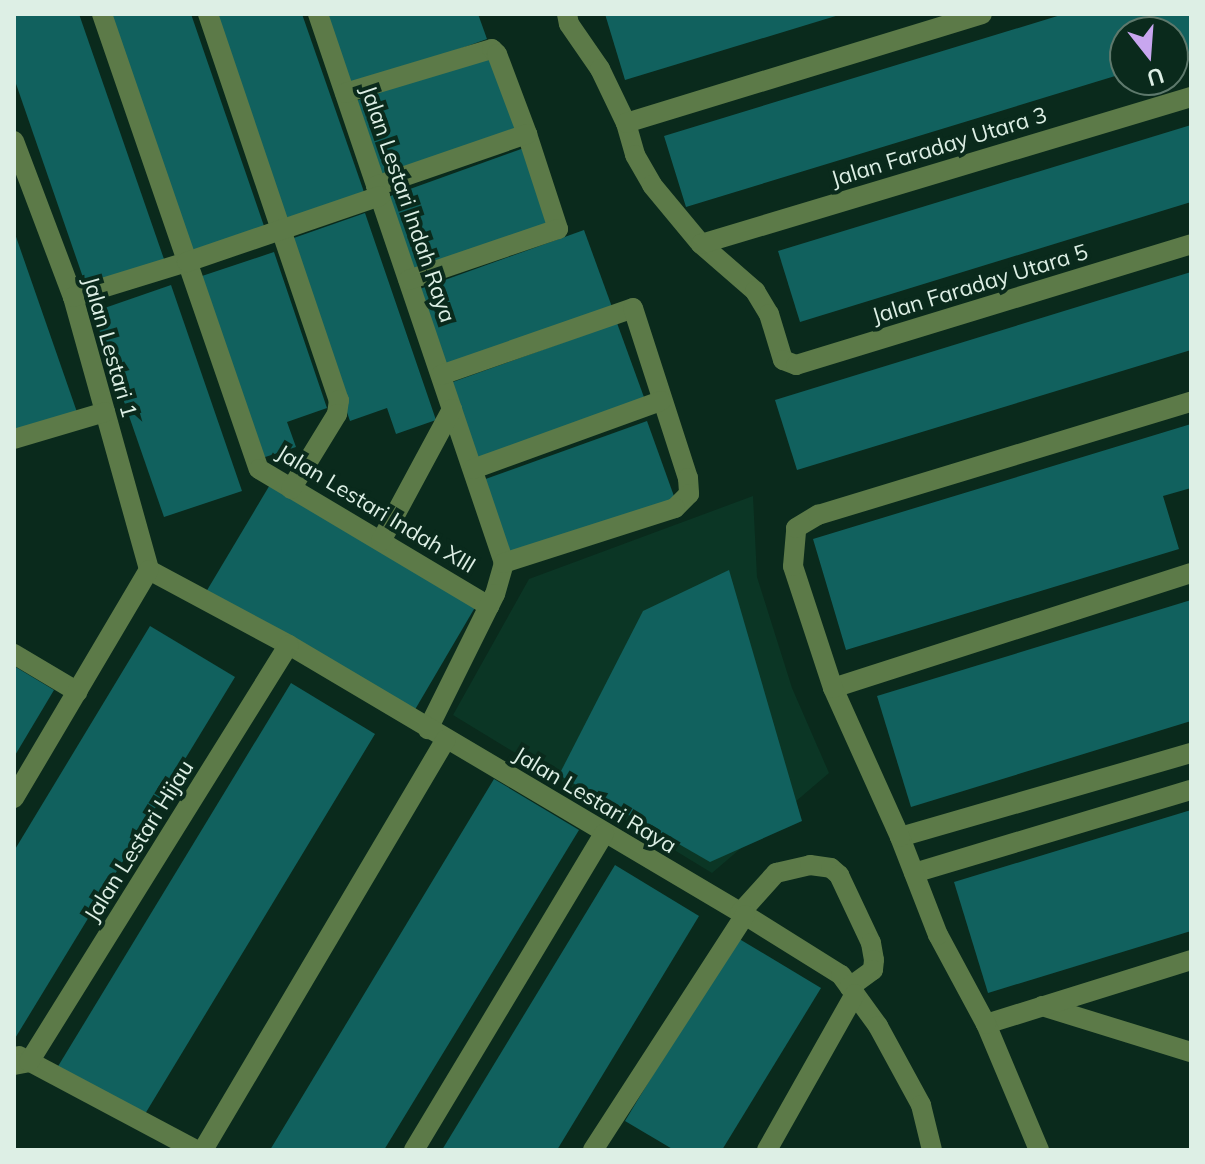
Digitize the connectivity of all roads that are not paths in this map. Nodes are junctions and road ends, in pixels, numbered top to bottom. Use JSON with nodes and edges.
{"nodes":[{"id":1,"x":102,"y":14,"type":"edge"},
{"id":2,"x":208,"y":14,"type":"edge"},
{"id":3,"x":318,"y":14,"type":"edge"},
{"id":4,"x":567,"y":14,"type":"edge"},
{"id":5,"x":982,"y":14,"type":"edge"},
{"id":6,"x":345,"y":93,"type":"junction"},
{"id":7,"x":1191,"y":97,"type":"edge"},
{"id":8,"x":626,"y":123,"type":"junction"},
{"id":9,"x":527,"y":134,"type":"junction"},
{"id":10,"x":14,"y":141,"type":"edge"},
{"id":11,"x":378,"y":191,"type":"junction"},
{"id":12,"x":282,"y":229,"type":"junction"},
{"id":13,"x":701,"y":244,"type":"junction"},
{"id":14,"x":1191,"y":244,"type":"edge"},
{"id":15,"x":187,"y":262,"type":"junction"},
{"id":16,"x":408,"y":280,"type":"junction"},
{"id":17,"x":73,"y":297,"type":"junction"},
{"id":18,"x":441,"y":375,"type":"junction"},
{"id":19,"x":661,"y":401,"type":"junction"},
{"id":20,"x":1191,"y":402,"type":"edge"},
{"id":21,"x":452,"y":409,"type":"junction"},
{"id":22,"x":105,"y":412,"type":"junction"},
{"id":23,"x":14,"y":439,"type":"edge"},
{"id":24,"x":473,"y":469,"type":"junction"},
{"id":25,"x":291,"y":489,"type":"junction"},
{"id":26,"x":381,"y":541,"type":"junction"},
{"id":27,"x":504,"y":563,"type":"junction"},
{"id":28,"x":149,"y":570,"type":"junction"},
{"id":29,"x":1191,"y":573,"type":"edge"},
{"id":30,"x":489,"y":606,"type":"junction"},
{"id":31,"x":289,"y":645,"type":"junction"},
{"id":32,"x":14,"y":654,"type":"edge"},
{"id":33,"x":833,"y":688,"type":"junction"},
{"id":34,"x":78,"y":692,"type":"junction"},
{"id":35,"x":437,"y":734,"type":"junction"},
{"id":36,"x":1191,"y":753,"type":"edge"},
{"id":37,"x":1146,"y":767,"type":"junction"},
{"id":38,"x":1191,"y":790,"type":"edge"},
{"id":39,"x":14,"y":798,"type":"edge"},
{"id":40,"x":1155,"y":801,"type":"junction"},
{"id":41,"x":604,"y":834,"type":"junction"},
{"id":42,"x":900,"y":837,"type":"junction"},
{"id":43,"x":914,"y":873,"type":"junction"},
{"id":44,"x":742,"y":914,"type":"junction"},
{"id":45,"x":1191,"y":960,"type":"edge"},
{"id":46,"x":852,"y":990,"type":"junction"},
{"id":47,"x":1042,"y":1006,"type":"junction"},
{"id":48,"x":986,"y":1024,"type":"junction"},
{"id":49,"x":1191,"y":1052,"type":"edge"},
{"id":50,"x":19,"y":1060,"type":"edge"},
{"id":51,"x":196,"y":1150,"type":"edge"},
{"id":52,"x":203,"y":1150,"type":"edge"},
{"id":53,"x":414,"y":1150,"type":"edge"},
{"id":54,"x":593,"y":1150,"type":"edge"},
{"id":55,"x":767,"y":1150,"type":"edge"},
{"id":56,"x":932,"y":1150,"type":"edge"},
{"id":57,"x":1039,"y":1150,"type":"edge"}],
"edges":[{"from":1,"to":15,"type":"street","name":"Jalan Lestari Indah XIII"},
{"from":2,"to":12,"type":"street"},
{"from":3,"to":6,"type":"street","name":"Jalan Lestari Indah Raya"},
{"from":4,"to":8,"type":"street"},
{"from":5,"to":8,"type":"street"},
{"from":6,"to":9,"type":"street"},
{"from":6,"to":11,"type":"street","name":"Jalan Lestari Indah Raya"},
{"from":7,"to":13,"type":"street","name":"Jalan Faraday Utara 3"},
{"from":8,"to":13,"type":"street"},
{"from":9,"to":11,"type":"street"},
{"from":9,"to":16,"type":"street"},
{"from":10,"to":17,"type":"street","name":"Jalan Lestari 1"},
{"from":11,"to":12,"type":"street"},
{"from":11,"to":16,"type":"street","name":"Jalan Lestari Indah Raya"},
{"from":12,"to":15,"type":"street"},
{"from":12,"to":25,"type":"street"},
{"from":13,"to":14,"type":"street","name":"Jalan Faraday Utara 5"},
{"from":15,"to":17,"type":"street"},
{"from":15,"to":25,"type":"street","name":"Jalan Lestari Indah XIII"},
{"from":16,"to":18,"type":"street","name":"Jalan Lestari Indah Raya"},
{"from":17,"to":22,"type":"street","name":"Jalan Lestari 1"},
{"from":18,"to":19,"type":"street"},
{"from":18,"to":21,"type":"street","name":"Jalan Lestari Indah Raya"},
{"from":19,"to":24,"type":"street"},
{"from":19,"to":27,"type":"street"},
{"from":20,"to":33,"type":"street"},
{"from":21,"to":24,"type":"street","name":"Jalan Lestari Indah Raya"},
{"from":21,"to":26,"type":"street"},
{"from":22,"to":23,"type":"street"},
{"from":22,"to":28,"type":"street","name":"Jalan Lestari 1"},
{"from":24,"to":27,"type":"street","name":"Jalan Lestari Indah Raya"},
{"from":25,"to":26,"type":"street","name":"Jalan Lestari Indah XIII"},
{"from":26,"to":30,"type":"street","name":"Jalan Lestari Indah XIII"},
{"from":27,"to":30,"type":"street"},
{"from":28,"to":31,"type":"street","name":"Jalan Lestari Raya"},
{"from":28,"to":34,"type":"street"},
{"from":29,"to":33,"type":"street"},
{"from":30,"to":35,"type":"street"},
{"from":31,"to":35,"type":"street","name":"Jalan Lestari Raya"},
{"from":31,"to":50,"type":"street","name":"Jalan Lestari Hijau"},
{"from":32,"to":34,"type":"street"},
{"from":33,"to":42,"type":"street"},
{"from":34,"to":39,"type":"street"},
{"from":35,"to":41,"type":"street","name":"Jalan Lestari Raya"},
{"from":35,"to":52,"type":"street"},
{"from":36,"to":37,"type":"street"},
{"from":37,"to":40,"type":"street"},
{"from":37,"to":42,"type":"street"},
{"from":38,"to":40,"type":"street"},
{"from":40,"to":43,"type":"street"},
{"from":41,"to":44,"type":"street","name":"Jalan Lestari Raya"},
{"from":41,"to":53,"type":"street"},
{"from":42,"to":43,"type":"street"},
{"from":43,"to":48,"type":"street"},
{"from":44,"to":46,"type":"street","name":"Jalan Lestari Raya"},
{"from":44,"to":46,"type":"street"},
{"from":44,"to":54,"type":"street"},
{"from":45,"to":47,"type":"street"},
{"from":46,"to":55,"type":"street"},
{"from":46,"to":56,"type":"street","name":"Jalan Lestari Raya"},
{"from":47,"to":48,"type":"street"},
{"from":47,"to":49,"type":"street"},
{"from":48,"to":57,"type":"street"},
{"from":50,"to":51,"type":"street"}]}
